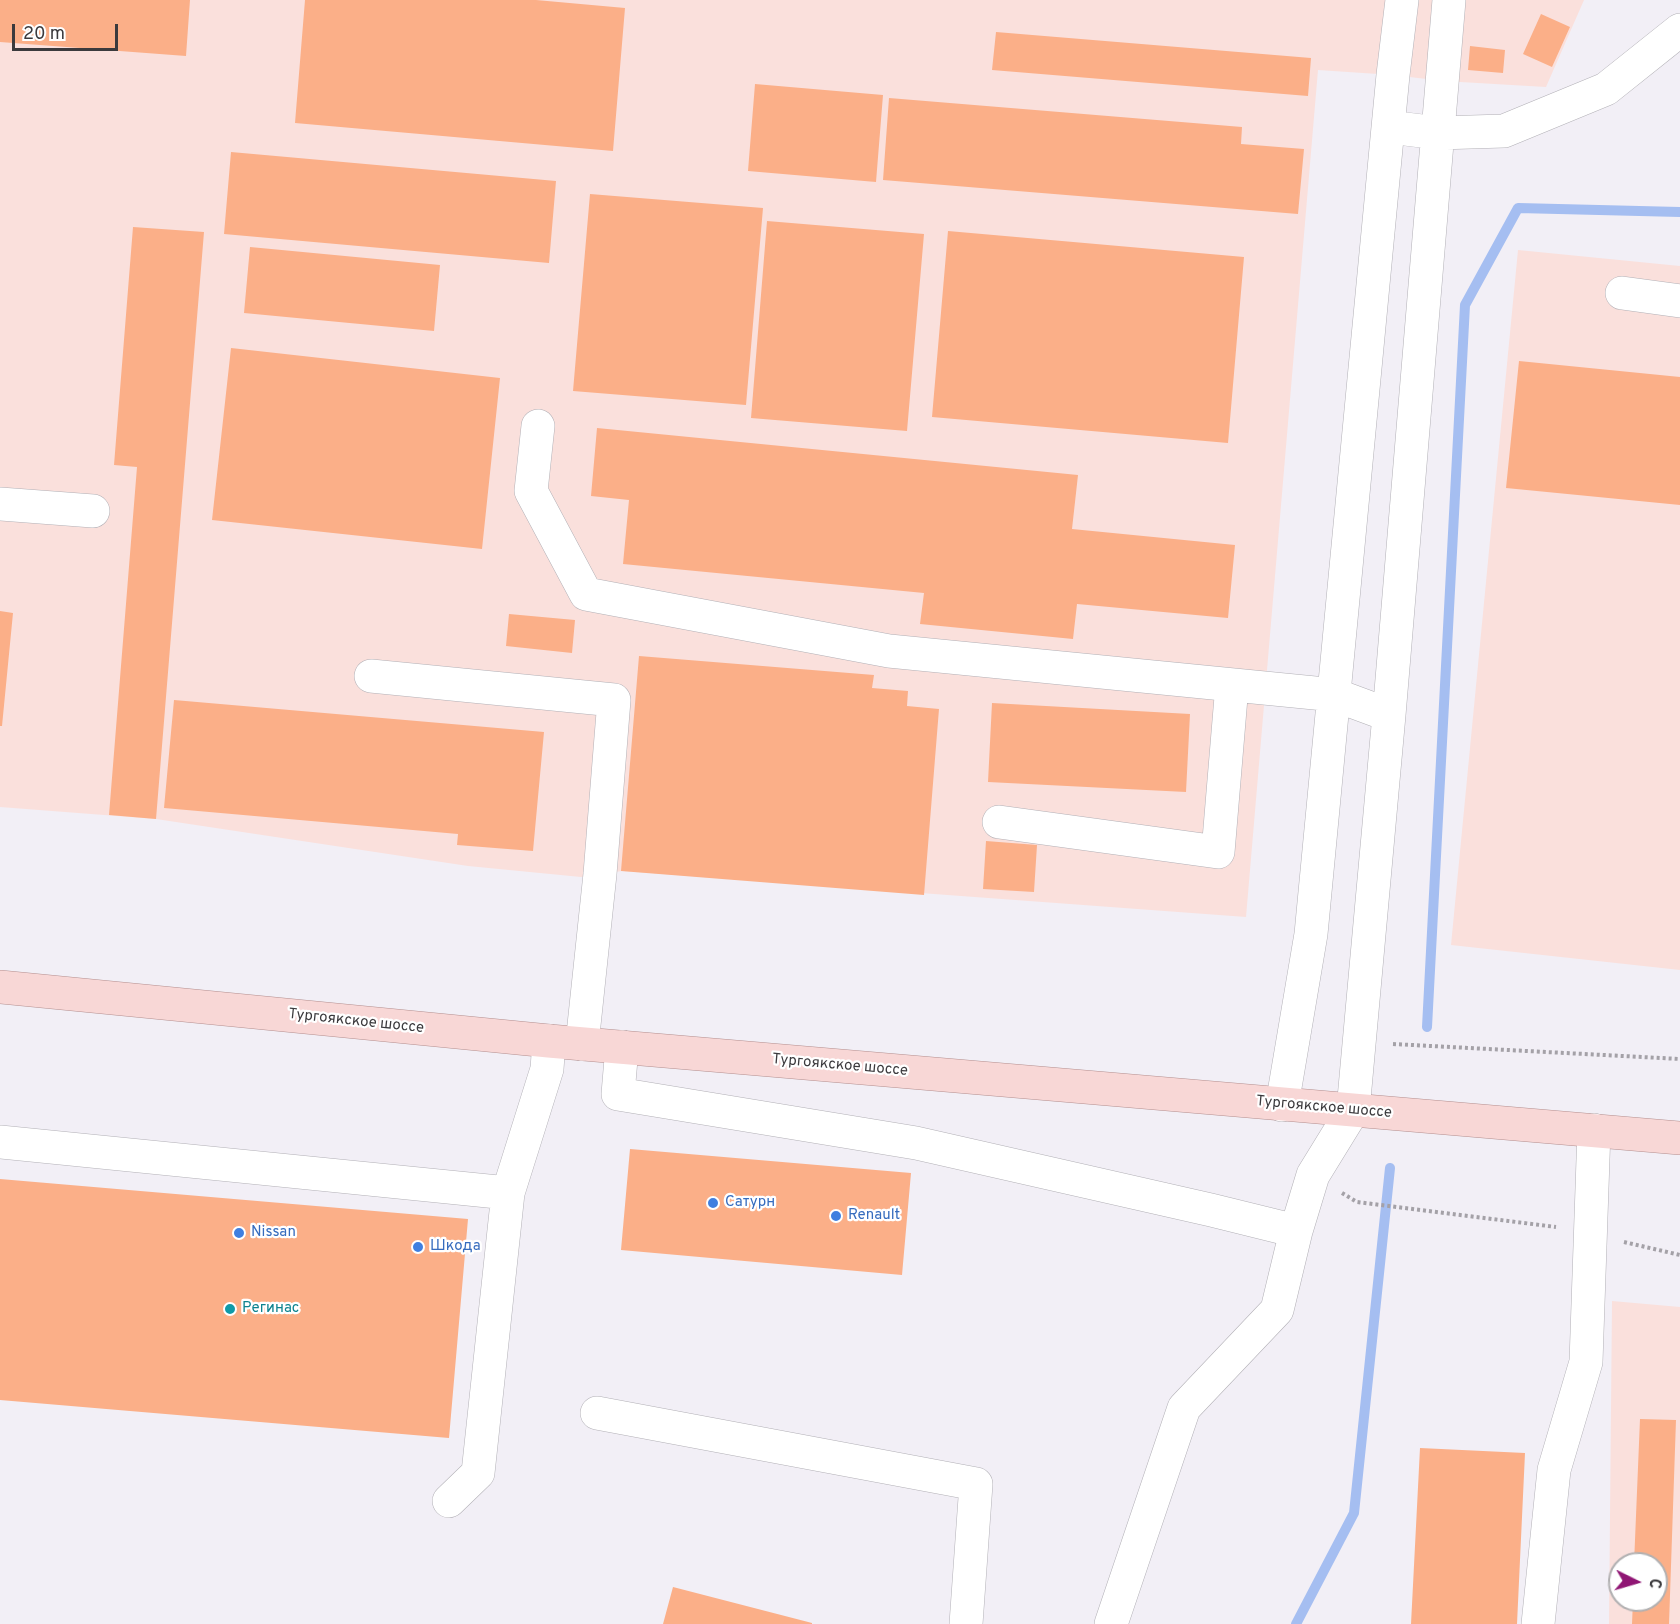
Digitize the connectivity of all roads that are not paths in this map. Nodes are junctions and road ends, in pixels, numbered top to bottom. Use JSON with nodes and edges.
{"nodes":[{"id":1,"x":1402,"y":0,"type":"edge"},
{"id":2,"x":1449,"y":0,"type":"edge"},
{"id":3,"x":1680,"y":30,"type":"edge"},
{"id":4,"x":1389,"y":127,"type":"junction"},
{"id":5,"x":1438,"y":133,"type":"junction"},
{"id":6,"x":1622,"y":293,"type":"dead end"},
{"id":7,"x":1680,"y":301,"type":"edge"},
{"id":8,"x":538,"y":426,"type":"dead end"},
{"id":9,"x":0,"y":504,"type":"edge"},
{"id":10,"x":93,"y":511,"type":"dead end"},
{"id":11,"x":370,"y":676,"type":"dead end"},
{"id":12,"x":1232,"y":685,"type":"junction"},
{"id":13,"x":1335,"y":695,"type":"junction"},
{"id":14,"x":1389,"y":715,"type":"junction"},
{"id":15,"x":999,"y":822,"type":"dead end"},
{"id":16,"x":0,"y":987,"type":"edge"},
{"id":17,"x":549,"y":1041,"type":"junction"},
{"id":18,"x":582,"y":1044,"type":"junction"},
{"id":19,"x":622,"y":1047,"type":"junction"},
{"id":20,"x":1282,"y":1104,"type":"junction"},
{"id":21,"x":1353,"y":1110,"type":"junction"},
{"id":22,"x":1594,"y":1130,"type":"junction"},
{"id":23,"x":1680,"y":1138,"type":"edge"},
{"id":24,"x":0,"y":1142,"type":"edge"},
{"id":25,"x":508,"y":1193,"type":"junction"},
{"id":26,"x":1296,"y":1231,"type":"junction"},
{"id":27,"x":597,"y":1413,"type":"dead end"},
{"id":28,"x":449,"y":1501,"type":"dead end"},
{"id":29,"x":966,"y":1624,"type":"edge"},
{"id":30,"x":1111,"y":1624,"type":"edge"},
{"id":31,"x":1538,"y":1624,"type":"edge"}],
"edges":[{"from":1,"to":4,"type":"lane"},
{"from":2,"to":5,"type":"lane"},
{"from":3,"to":5,"type":"lane"},
{"from":4,"to":5,"type":"lane"},
{"from":4,"to":13,"type":"lane"},
{"from":5,"to":14,"type":"lane"},
{"from":6,"to":7,"type":"lane"},
{"from":8,"to":12,"type":"lane"},
{"from":9,"to":10,"type":"lane"},
{"from":11,"to":18,"type":"lane"},
{"from":12,"to":13,"type":"lane"},
{"from":12,"to":15,"type":"lane"},
{"from":13,"to":14,"type":"lane"},
{"from":13,"to":20,"type":"lane"},
{"from":14,"to":21,"type":"lane"},
{"from":16,"to":17,"type":"main road","name":"Тургоякское шоссе"},
{"from":17,"to":18,"type":"main road","name":"Тургоякское шоссе"},
{"from":17,"to":25,"type":"lane"},
{"from":18,"to":19,"type":"main road","name":"Тургоякское шоссе"},
{"from":19,"to":20,"type":"main road","name":"Тургоякское шоссе"},
{"from":19,"to":26,"type":"lane"},
{"from":20,"to":21,"type":"main road","name":"Тургоякское шоссе"},
{"from":21,"to":22,"type":"main road","name":"Тургоякское шоссе"},
{"from":21,"to":26,"type":"lane"},
{"from":22,"to":23,"type":"main road","name":"Тургоякское шоссе"},
{"from":22,"to":31,"type":"lane"},
{"from":24,"to":25,"type":"lane"},
{"from":25,"to":28,"type":"lane"},
{"from":26,"to":30,"type":"lane"},
{"from":27,"to":29,"type":"lane"}]}
